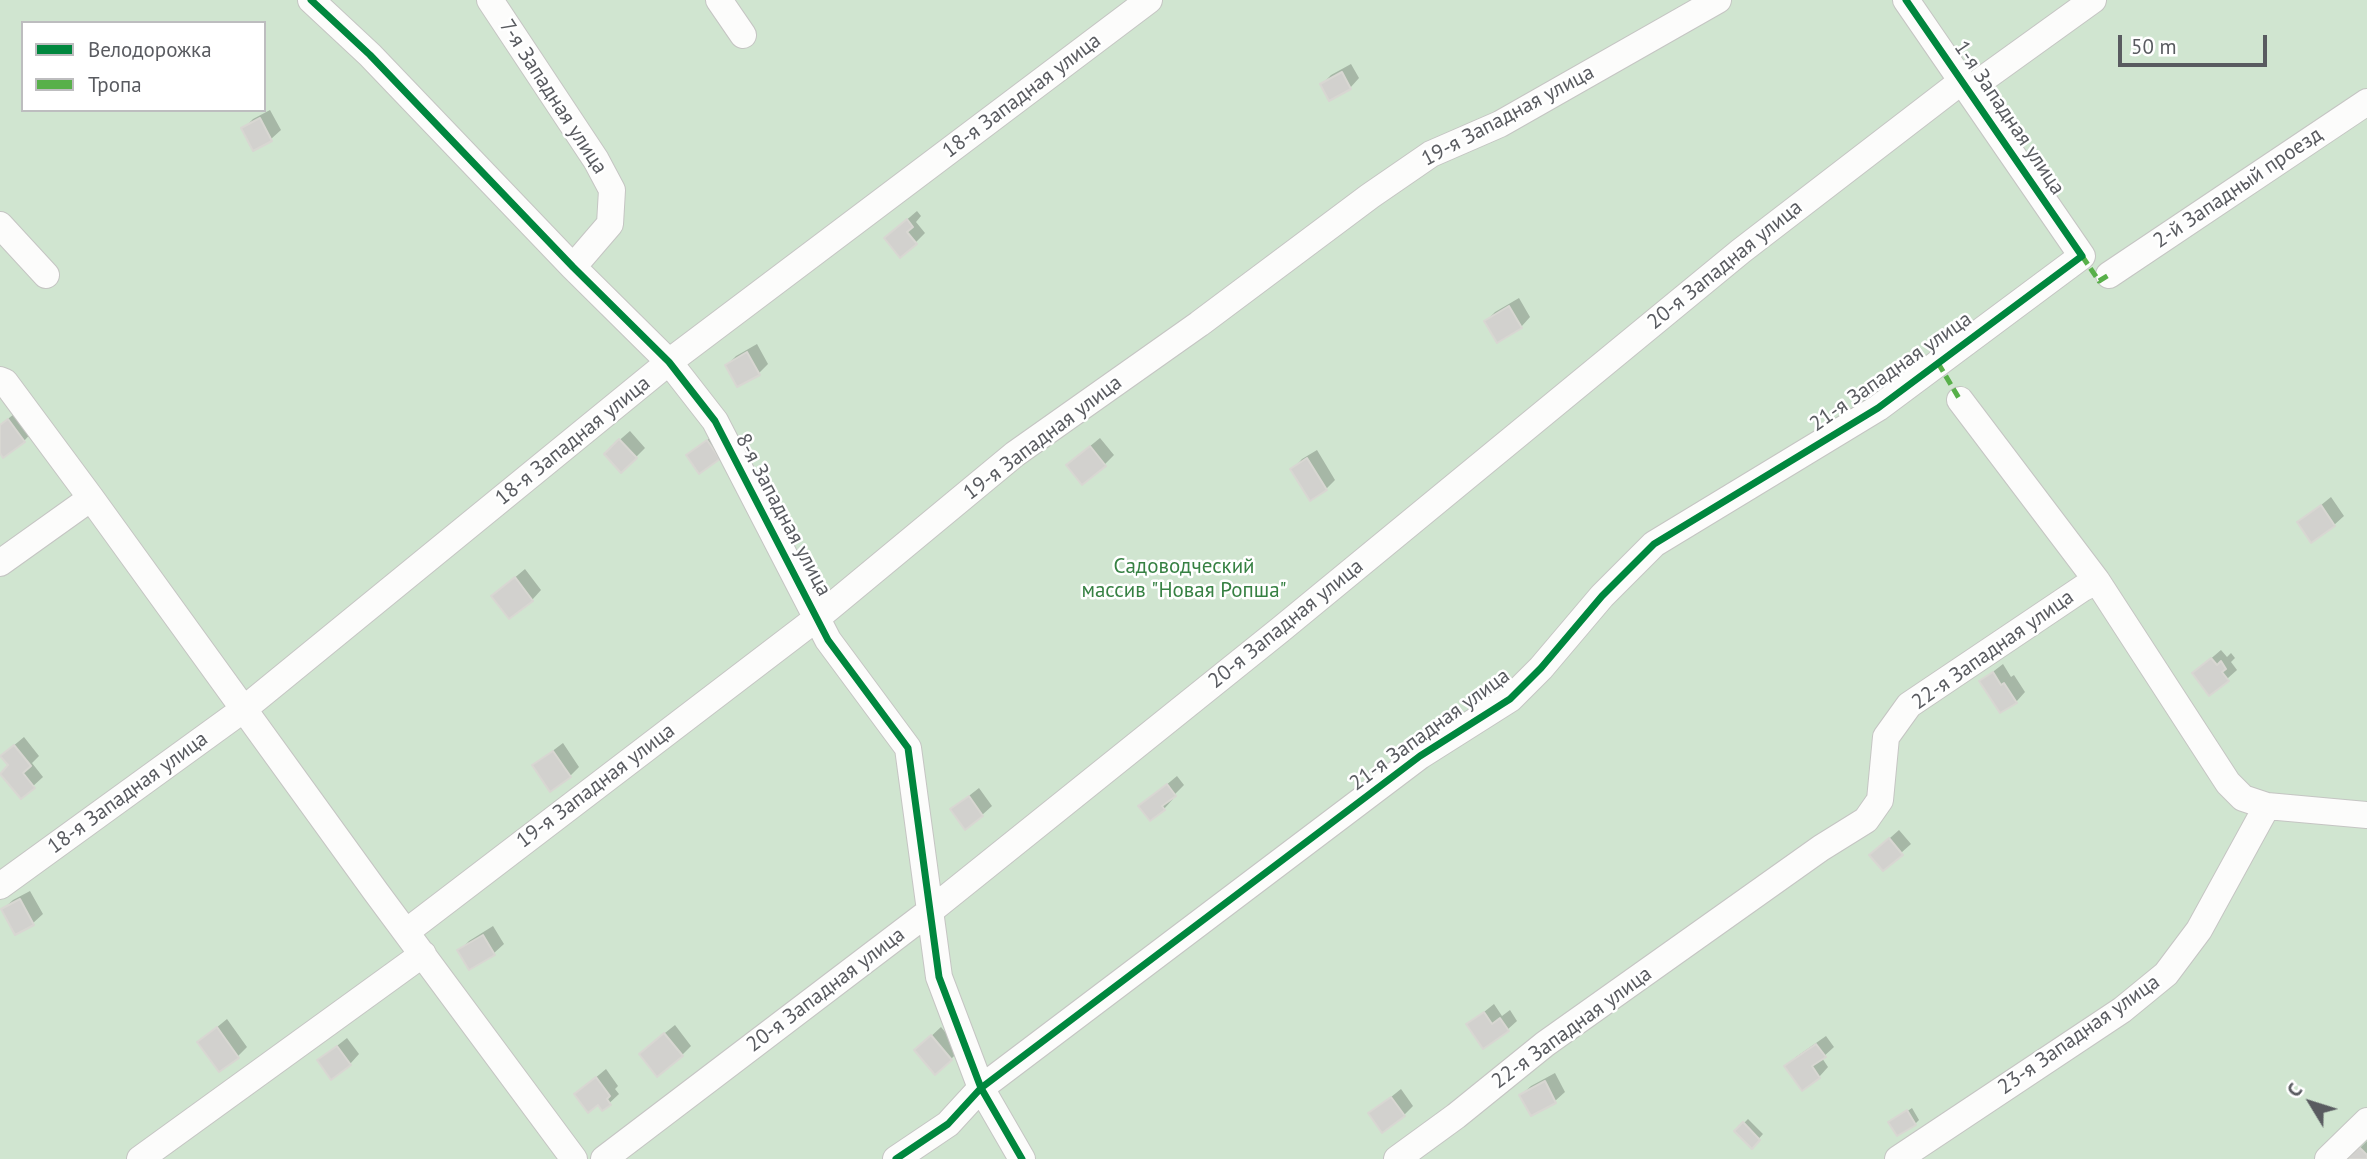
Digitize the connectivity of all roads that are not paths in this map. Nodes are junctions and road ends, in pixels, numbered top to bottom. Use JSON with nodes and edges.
{"nodes":[{"id":1,"x":311,"y":0,"type":"edge"},
{"id":2,"x":490,"y":0,"type":"edge"},
{"id":3,"x":719,"y":0,"type":"edge"},
{"id":4,"x":1149,"y":0,"type":"edge"},
{"id":5,"x":1718,"y":0,"type":"edge"},
{"id":6,"x":1906,"y":0,"type":"edge"},
{"id":7,"x":2093,"y":0,"type":"edge"},
{"id":8,"x":743,"y":34,"type":"dead end"},
{"id":9,"x":1965,"y":86,"type":"junction"},
{"id":10,"x":2367,"y":102,"type":"edge"},
{"id":11,"x":0,"y":225,"type":"edge"},
{"id":12,"x":2082,"y":256,"type":"joint"},
{"id":13,"x":573,"y":267,"type":"junction"},
{"id":14,"x":46,"y":275,"type":"dead end"},
{"id":15,"x":2109,"y":275,"type":"dead end"},
{"id":16,"x":669,"y":362,"type":"junction"},
{"id":17,"x":0,"y":380,"type":"edge"},
{"id":18,"x":1959,"y":400,"type":"dead end"},
{"id":19,"x":91,"y":498,"type":"junction"},
{"id":20,"x":0,"y":563,"type":"edge"},
{"id":21,"x":2097,"y":581,"type":"junction"},
{"id":22,"x":817,"y":618,"type":"junction"},
{"id":23,"x":244,"y":709,"type":"junction"},
{"id":24,"x":2267,"y":806,"type":"junction"},
{"id":25,"x":2367,"y":815,"type":"edge"},
{"id":26,"x":0,"y":886,"type":"edge"},
{"id":27,"x":930,"y":911,"type":"junction"},
{"id":28,"x":406,"y":932,"type":"junction"},
{"id":29,"x":423,"y":954,"type":"junction"},
{"id":30,"x":981,"y":1088,"type":"junction"},
{"id":31,"x":2367,"y":1121,"type":"edge"},
{"id":32,"x":140,"y":1159,"type":"edge"},
{"id":33,"x":574,"y":1159,"type":"edge"},
{"id":34,"x":604,"y":1159,"type":"edge"},
{"id":35,"x":896,"y":1159,"type":"edge"},
{"id":36,"x":1023,"y":1159,"type":"edge"},
{"id":37,"x":1397,"y":1159,"type":"edge"},
{"id":38,"x":1898,"y":1159,"type":"edge"},
{"id":39,"x":2328,"y":1159,"type":"edge"}],
"edges":[{"from":1,"to":13,"type":"street","name":"8-я Западная улица"},
{"from":2,"to":13,"type":"street","name":"7-я Западная улица"},
{"from":3,"to":8,"type":"street"},
{"from":4,"to":16,"type":"street","name":"18-я Западная улица"},
{"from":5,"to":22,"type":"street","name":"19-я Западная улица"},
{"from":6,"to":9,"type":"street","name":"1-я Западная улица"},
{"from":7,"to":9,"type":"street","name":"20-я Западная улица"},
{"from":9,"to":12,"type":"street","name":"1-я Западная улица"},
{"from":9,"to":27,"type":"street","name":"20-я Западная улица"},
{"from":10,"to":15,"type":"street","name":"2-й Западный проезд"},
{"from":11,"to":14,"type":"street"},
{"from":12,"to":30,"type":"street","name":"21-я Западная улица"},
{"from":13,"to":16,"type":"street","name":"8-я Западная улица"},
{"from":16,"to":22,"type":"street","name":"8-я Западная улица"},
{"from":16,"to":23,"type":"street","name":"18-я Западная улица"},
{"from":17,"to":19,"type":"street"},
{"from":18,"to":21,"type":"street"},
{"from":19,"to":20,"type":"street"},
{"from":19,"to":23,"type":"street"},
{"from":21,"to":24,"type":"street","name":"22-я Западная улица"},
{"from":21,"to":37,"type":"street","name":"22-я Западная улица"},
{"from":22,"to":27,"type":"street","name":"8-я Западная улица"},
{"from":22,"to":28,"type":"street","name":"19-я Западная улица"},
{"from":23,"to":26,"type":"street","name":"18-я Западная улица"},
{"from":23,"to":28,"type":"street"},
{"from":24,"to":25,"type":"street","name":"22-я Западная улица"},
{"from":24,"to":38,"type":"street","name":"23-я Западная улица"},
{"from":27,"to":30,"type":"street","name":"8-я Западная улица"},
{"from":27,"to":34,"type":"street","name":"20-я Западная улица"},
{"from":28,"to":29,"type":"street"},
{"from":29,"to":32,"type":"street"},
{"from":29,"to":33,"type":"street"},
{"from":30,"to":35,"type":"street","name":"21-я Западная улица"},
{"from":30,"to":36,"type":"street","name":"8-я Западная улица"},
{"from":31,"to":39,"type":"street"}]}
